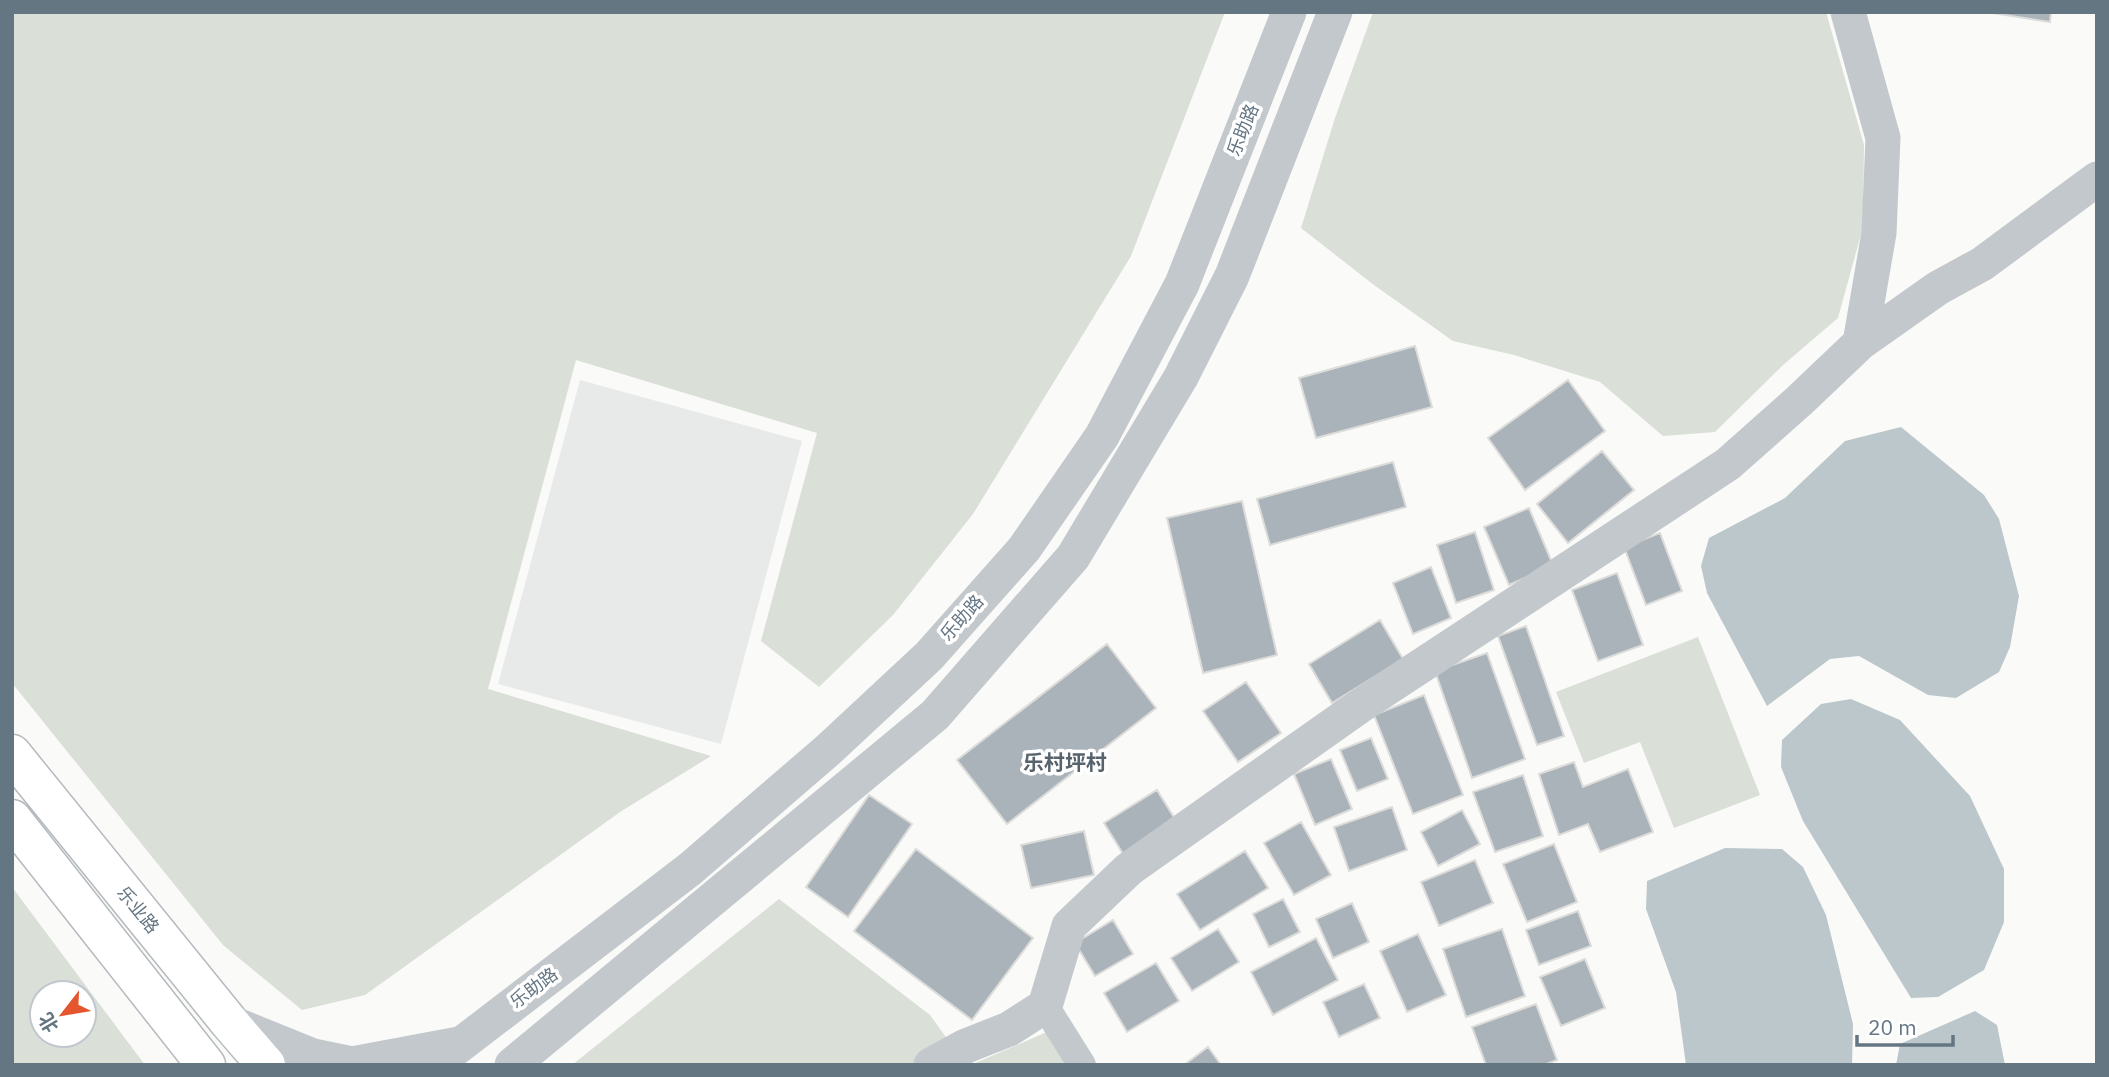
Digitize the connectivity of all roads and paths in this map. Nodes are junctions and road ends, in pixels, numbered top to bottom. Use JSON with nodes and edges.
{"nodes":[{"id":1,"x":1289,"y":12,"type":"edge"},
{"id":2,"x":1335,"y":12,"type":"edge"},
{"id":3,"x":1848,"y":12,"type":"edge"},
{"id":4,"x":2097,"y":179,"type":"edge"},
{"id":5,"x":1860,"y":343,"type":"junction"},
{"id":6,"x":12,"y":754,"type":"edge"},
{"id":7,"x":12,"y":819,"type":"edge"},
{"id":8,"x":1045,"y":1006,"type":"junction"},
{"id":9,"x":229,"y":1022,"type":"junction"},
{"id":10,"x":462,"y":1043,"type":"junction"},
{"id":11,"x":200,"y":1061,"type":"edge"},
{"id":12,"x":266,"y":1065,"type":"edge"},
{"id":13,"x":434,"y":1065,"type":"edge"},
{"id":14,"x":512,"y":1065,"type":"edge"},
{"id":15,"x":931,"y":1065,"type":"edge"},
{"id":16,"x":1082,"y":1065,"type":"edge"}],
"edges":[{"from":1,"to":10,"type":"street","name":"乐助路"},
{"from":2,"to":14,"type":"street"},
{"from":3,"to":5,"type":"street"},
{"from":4,"to":5,"type":"street"},
{"from":5,"to":8,"type":"street"},
{"from":6,"to":9,"type":"main road","name":"乐业路"},
{"from":7,"to":11,"type":"main road"},
{"from":8,"to":15,"type":"street"},
{"from":8,"to":16,"type":"street"},
{"from":9,"to":10,"type":"street"},
{"from":9,"to":12,"type":"main road","name":"乐业路"},
{"from":10,"to":13,"type":"street","name":"乐助路"}]}
